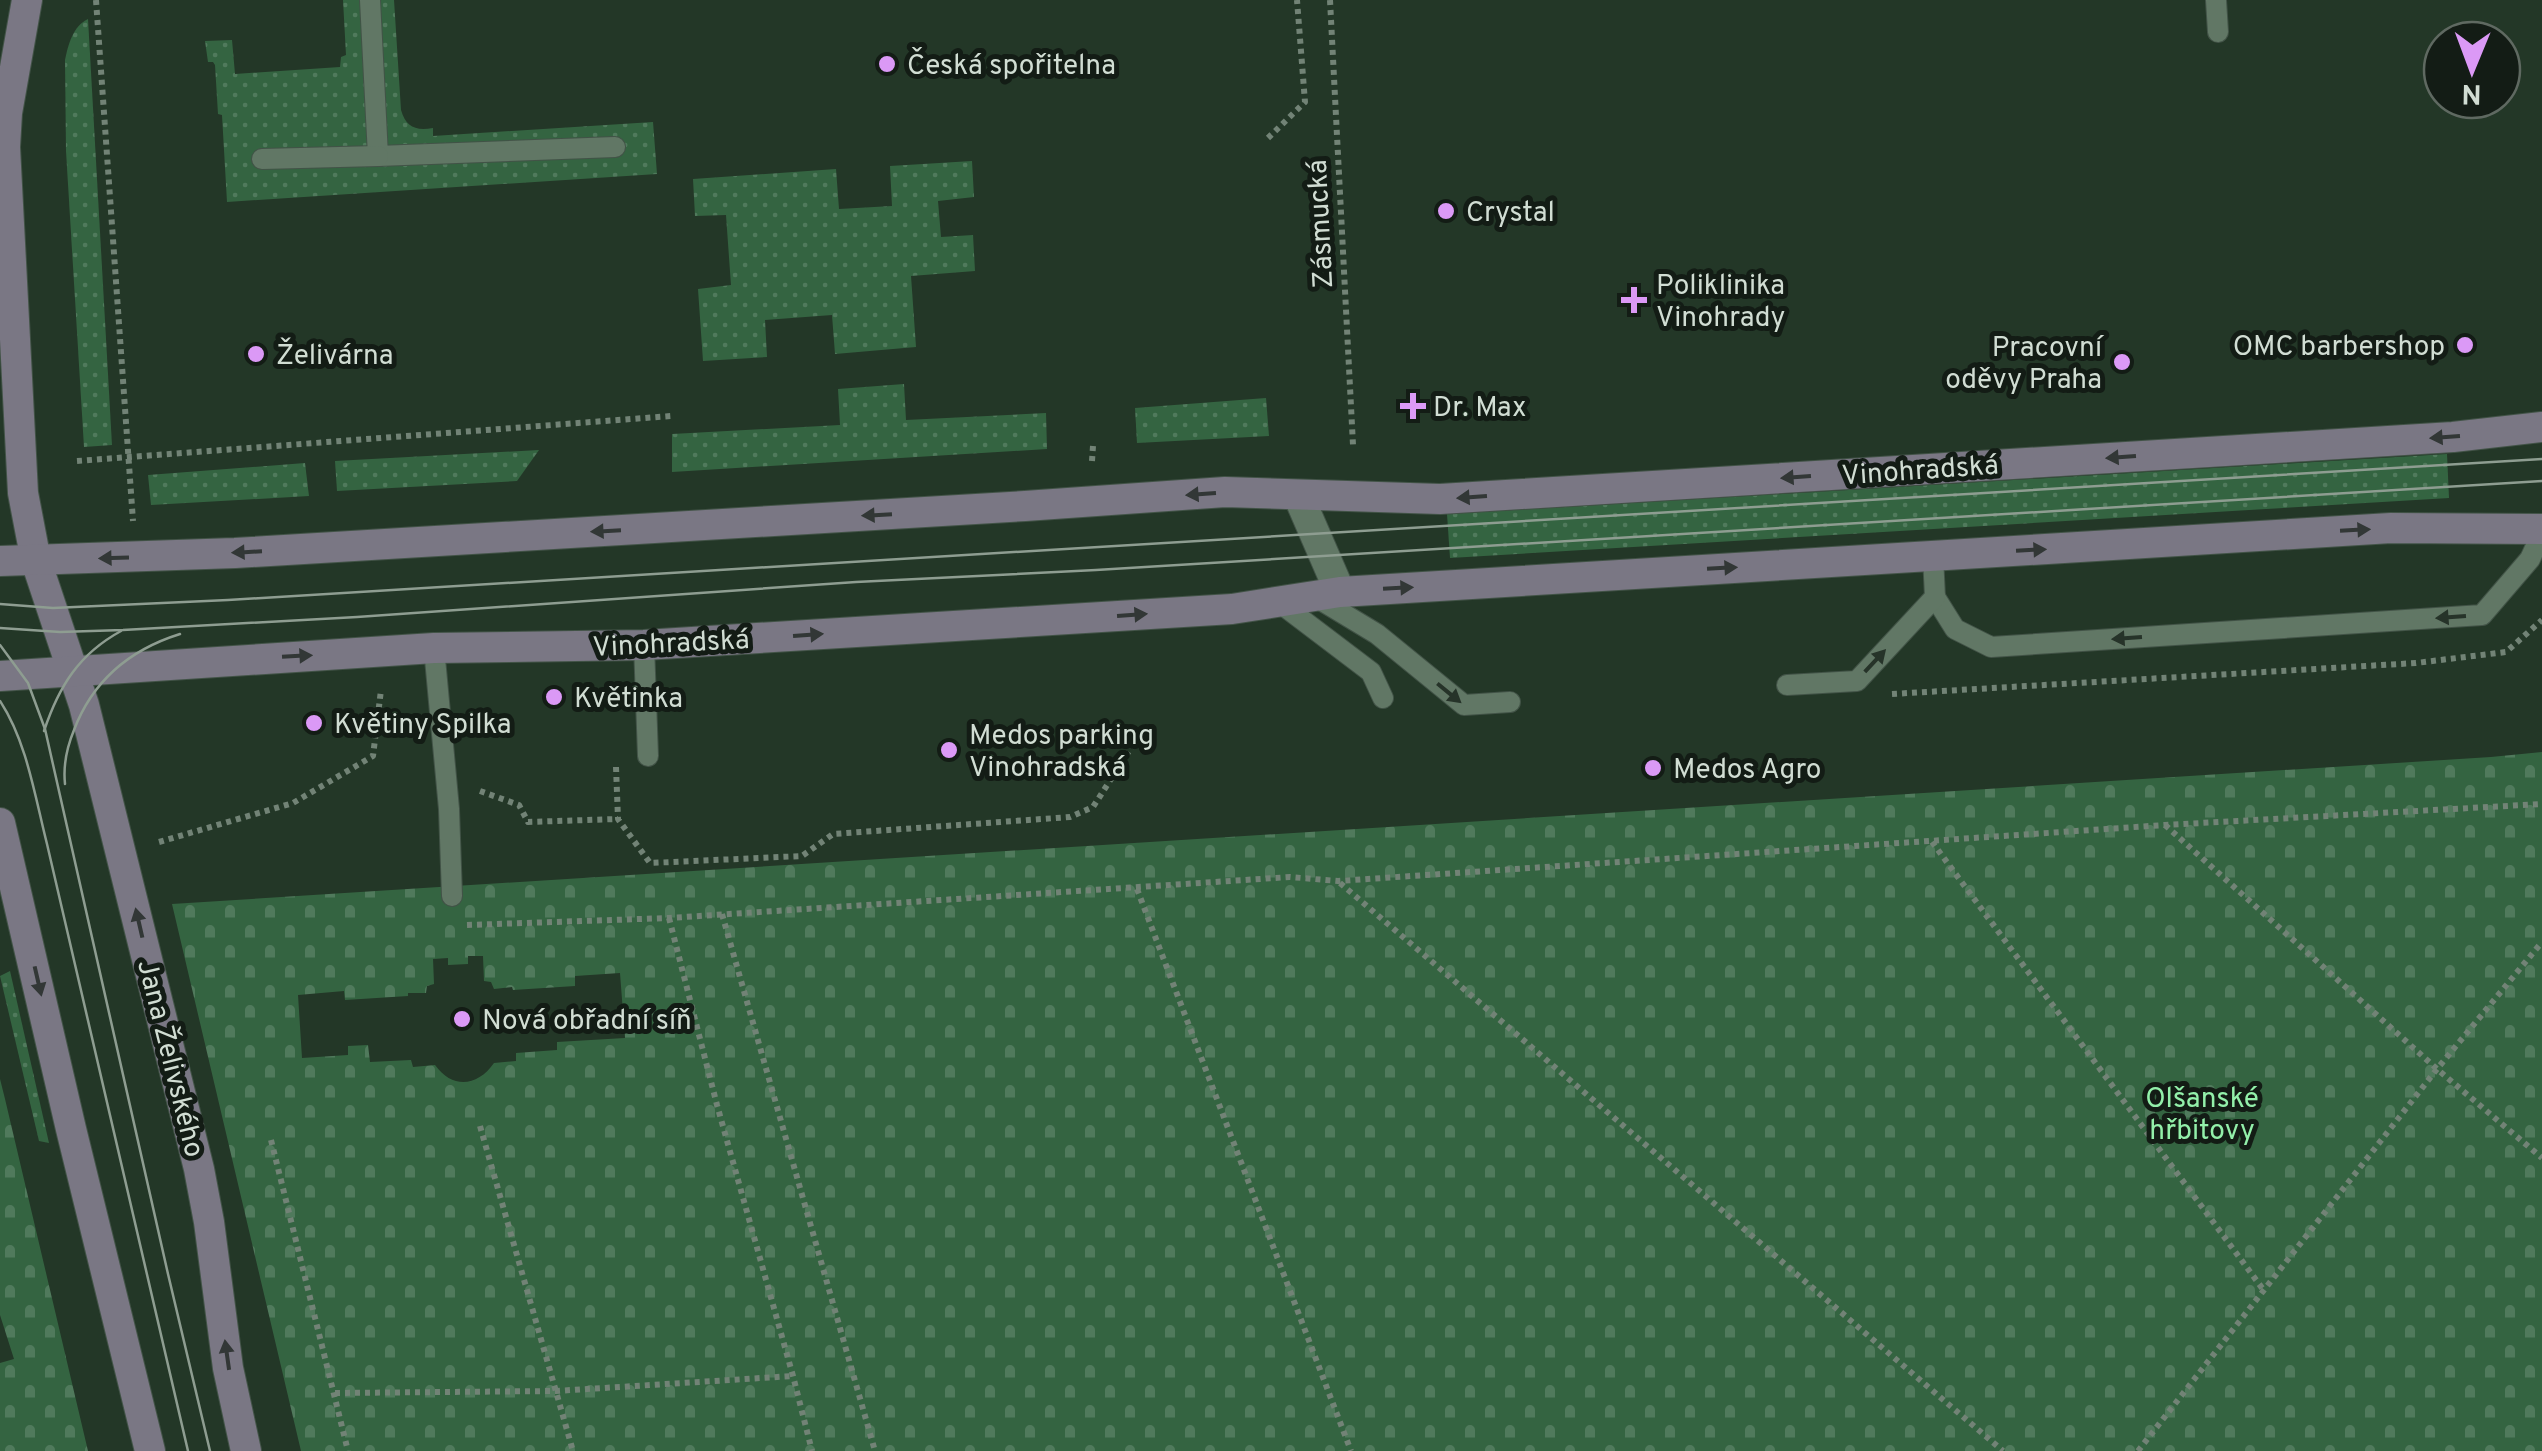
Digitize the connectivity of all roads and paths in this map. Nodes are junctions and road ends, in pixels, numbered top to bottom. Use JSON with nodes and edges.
{"nodes":[{"id":1,"x":27,"y":0,"type":"edge"},
{"id":2,"x":96,"y":0,"type":"edge"},
{"id":3,"x":370,"y":0,"type":"edge"},
{"id":4,"x":1298,"y":0,"type":"edge"},
{"id":5,"x":1330,"y":0,"type":"edge"},
{"id":6,"x":2216,"y":0,"type":"edge"},
{"id":7,"x":2218,"y":32,"type":"dead end"},
{"id":8,"x":1268,"y":138,"type":"dead end"},
{"id":9,"x":615,"y":147,"type":"dead end"},
{"id":10,"x":378,"y":156,"type":"junction"},
{"id":11,"x":262,"y":159,"type":"dead end"},
{"id":12,"x":671,"y":416,"type":"dead end"},
{"id":13,"x":2542,"y":428,"type":"edge"},
{"id":14,"x":1353,"y":445,"type":"dead end"},
{"id":15,"x":1093,"y":446,"type":"dead end"},
{"id":16,"x":130,"y":458,"type":"junction"},
{"id":17,"x":77,"y":461,"type":"dead end"},
{"id":18,"x":1092,"y":461,"type":"dead end"},
{"id":19,"x":1298,"y":495,"type":"junction"},
{"id":20,"x":133,"y":521,"type":"dead end"},
{"id":21,"x":2542,"y":531,"type":"edge"},
{"id":22,"x":1933,"y":556,"type":"junction"},
{"id":23,"x":36,"y":560,"type":"junction"},
{"id":24,"x":0,"y":561,"type":"edge"},
{"id":25,"x":0,"y":584,"type":"edge"},
{"id":26,"x":1327,"y":594,"type":"junction"},
{"id":27,"x":1935,"y":597,"type":"junction"},
{"id":28,"x":1280,"y":603,"type":"junction"},
{"id":29,"x":2542,"y":620,"type":"edge"},
{"id":30,"x":644,"y":645,"type":"junction"},
{"id":31,"x":434,"y":648,"type":"junction"},
{"id":32,"x":74,"y":670,"type":"junction"},
{"id":33,"x":0,"y":676,"type":"edge"},
{"id":34,"x":1856,"y":681,"type":"junction"},
{"id":35,"x":1787,"y":685,"type":"dead end"},
{"id":36,"x":382,"y":688,"type":"dead end"},
{"id":37,"x":1383,"y":698,"type":"dead end"},
{"id":38,"x":1510,"y":702,"type":"dead end"},
{"id":39,"x":1138,"y":737,"type":"dead end"},
{"id":40,"x":648,"y":756,"type":"joint"},
{"id":41,"x":446,"y":779,"type":"junction"},
{"id":42,"x":2542,"y":804,"type":"edge"},
{"id":43,"x":618,"y":819,"type":"junction"},
{"id":44,"x":2164,"y":825,"type":"junction"},
{"id":45,"x":159,"y":842,"type":"dead end"},
{"id":46,"x":1932,"y":842,"type":"junction"},
{"id":47,"x":2,"y":843,"type":"edge"},
{"id":48,"x":1338,"y":881,"type":"junction"},
{"id":49,"x":1137,"y":888,"type":"junction"},
{"id":50,"x":452,"y":896,"type":"joint"},
{"id":51,"x":722,"y":913,"type":"junction"},
{"id":52,"x":669,"y":918,"type":"junction"},
{"id":53,"x":2542,"y":942,"type":"edge"},
{"id":54,"x":2438,"y":1069,"type":"junction"},
{"id":55,"x":480,"y":1126,"type":"dead end"},
{"id":56,"x":271,"y":1140,"type":"dead end"},
{"id":57,"x":2542,"y":1158,"type":"edge"},
{"id":58,"x":2265,"y":1292,"type":"junction"},
{"id":59,"x":793,"y":1376,"type":"junction"},
{"id":60,"x":556,"y":1390,"type":"junction"},
{"id":61,"x":335,"y":1393,"type":"junction"},
{"id":62,"x":150,"y":1451,"type":"edge"},
{"id":63,"x":246,"y":1451,"type":"edge"},
{"id":64,"x":348,"y":1451,"type":"edge"},
{"id":65,"x":573,"y":1451,"type":"edge"},
{"id":66,"x":812,"y":1451,"type":"edge"},
{"id":67,"x":875,"y":1451,"type":"edge"},
{"id":68,"x":1351,"y":1451,"type":"edge"},
{"id":69,"x":2004,"y":1451,"type":"edge"},
{"id":70,"x":2138,"y":1451,"type":"edge"}],
"edges":[{"from":1,"to":23,"type":"main road","name":"Jana Želivského"},
{"from":2,"to":16,"type":"path"},
{"from":3,"to":10,"type":"lane"},
{"from":4,"to":8,"type":"path"},
{"from":5,"to":14,"type":"path","name":"Zásmucká"},
{"from":6,"to":7,"type":"lane"},
{"from":9,"to":10,"type":"lane"},
{"from":10,"to":11,"type":"lane"},
{"from":12,"to":16,"type":"path"},
{"from":13,"to":19,"type":"main road","name":"Vinohradská","one_way":true},
{"from":15,"to":18,"type":"path"},
{"from":16,"to":17,"type":"path"},
{"from":16,"to":20,"type":"path"},
{"from":19,"to":23,"type":"main road","name":"Vinohradská","one_way":true},
{"from":19,"to":26,"type":"street"},
{"from":22,"to":21,"type":"main road","name":"Vinohradská","one_way":true},
{"from":21,"to":27,"type":"lane","one_way":true},
{"from":26,"to":22,"type":"main road","name":"Vinohradská","one_way":true},
{"from":22,"to":27,"type":"lane"},
{"from":23,"to":24,"type":"main road","name":"Vinohradská"},
{"from":23,"to":25,"type":"main road"},
{"from":23,"to":32,"type":"main road","name":"Jana Želivského"},
{"from":26,"to":28,"type":"main road","name":"Vinohradská"},
{"from":26,"to":38,"type":"lane","one_way":true},
{"from":34,"to":27,"type":"lane","one_way":true},
{"from":30,"to":28,"type":"main road","name":"Vinohradská","one_way":true},
{"from":28,"to":37,"type":"lane"},
{"from":29,"to":34,"type":"path"},
{"from":30,"to":31,"type":"main road","name":"Vinohradská"},
{"from":30,"to":40,"type":"lane"},
{"from":32,"to":31,"type":"main road","name":"Vinohradská","one_way":true},
{"from":31,"to":41,"type":"lane"},
{"from":32,"to":33,"type":"main road","name":"Vinohradská"},
{"from":63,"to":32,"type":"main road","name":"Jana Želivského","one_way":true},
{"from":34,"to":35,"type":"lane"},
{"from":36,"to":45,"type":"path"},
{"from":39,"to":43,"type":"path"},
{"from":40,"to":43,"type":"path"},
{"from":41,"to":43,"type":"path"},
{"from":41,"to":50,"type":"lane"},
{"from":42,"to":44,"type":"path"},
{"from":44,"to":46,"type":"path"},
{"from":44,"to":54,"type":"path"},
{"from":46,"to":48,"type":"path"},
{"from":46,"to":58,"type":"path"},
{"from":47,"to":62,"type":"main road","one_way":true},
{"from":48,"to":49,"type":"path"},
{"from":48,"to":69,"type":"path"},
{"from":49,"to":51,"type":"path"},
{"from":49,"to":68,"type":"path"},
{"from":50,"to":52,"type":"path"},
{"from":51,"to":52,"type":"path"},
{"from":51,"to":67,"type":"path"},
{"from":52,"to":59,"type":"path"},
{"from":53,"to":54,"type":"path"},
{"from":54,"to":57,"type":"path"},
{"from":54,"to":58,"type":"path"},
{"from":55,"to":60,"type":"path"},
{"from":56,"to":61,"type":"path"},
{"from":58,"to":70,"type":"path"},
{"from":59,"to":60,"type":"path"},
{"from":59,"to":66,"type":"path"},
{"from":60,"to":61,"type":"path"},
{"from":60,"to":65,"type":"path"},
{"from":61,"to":64,"type":"path"}]}
